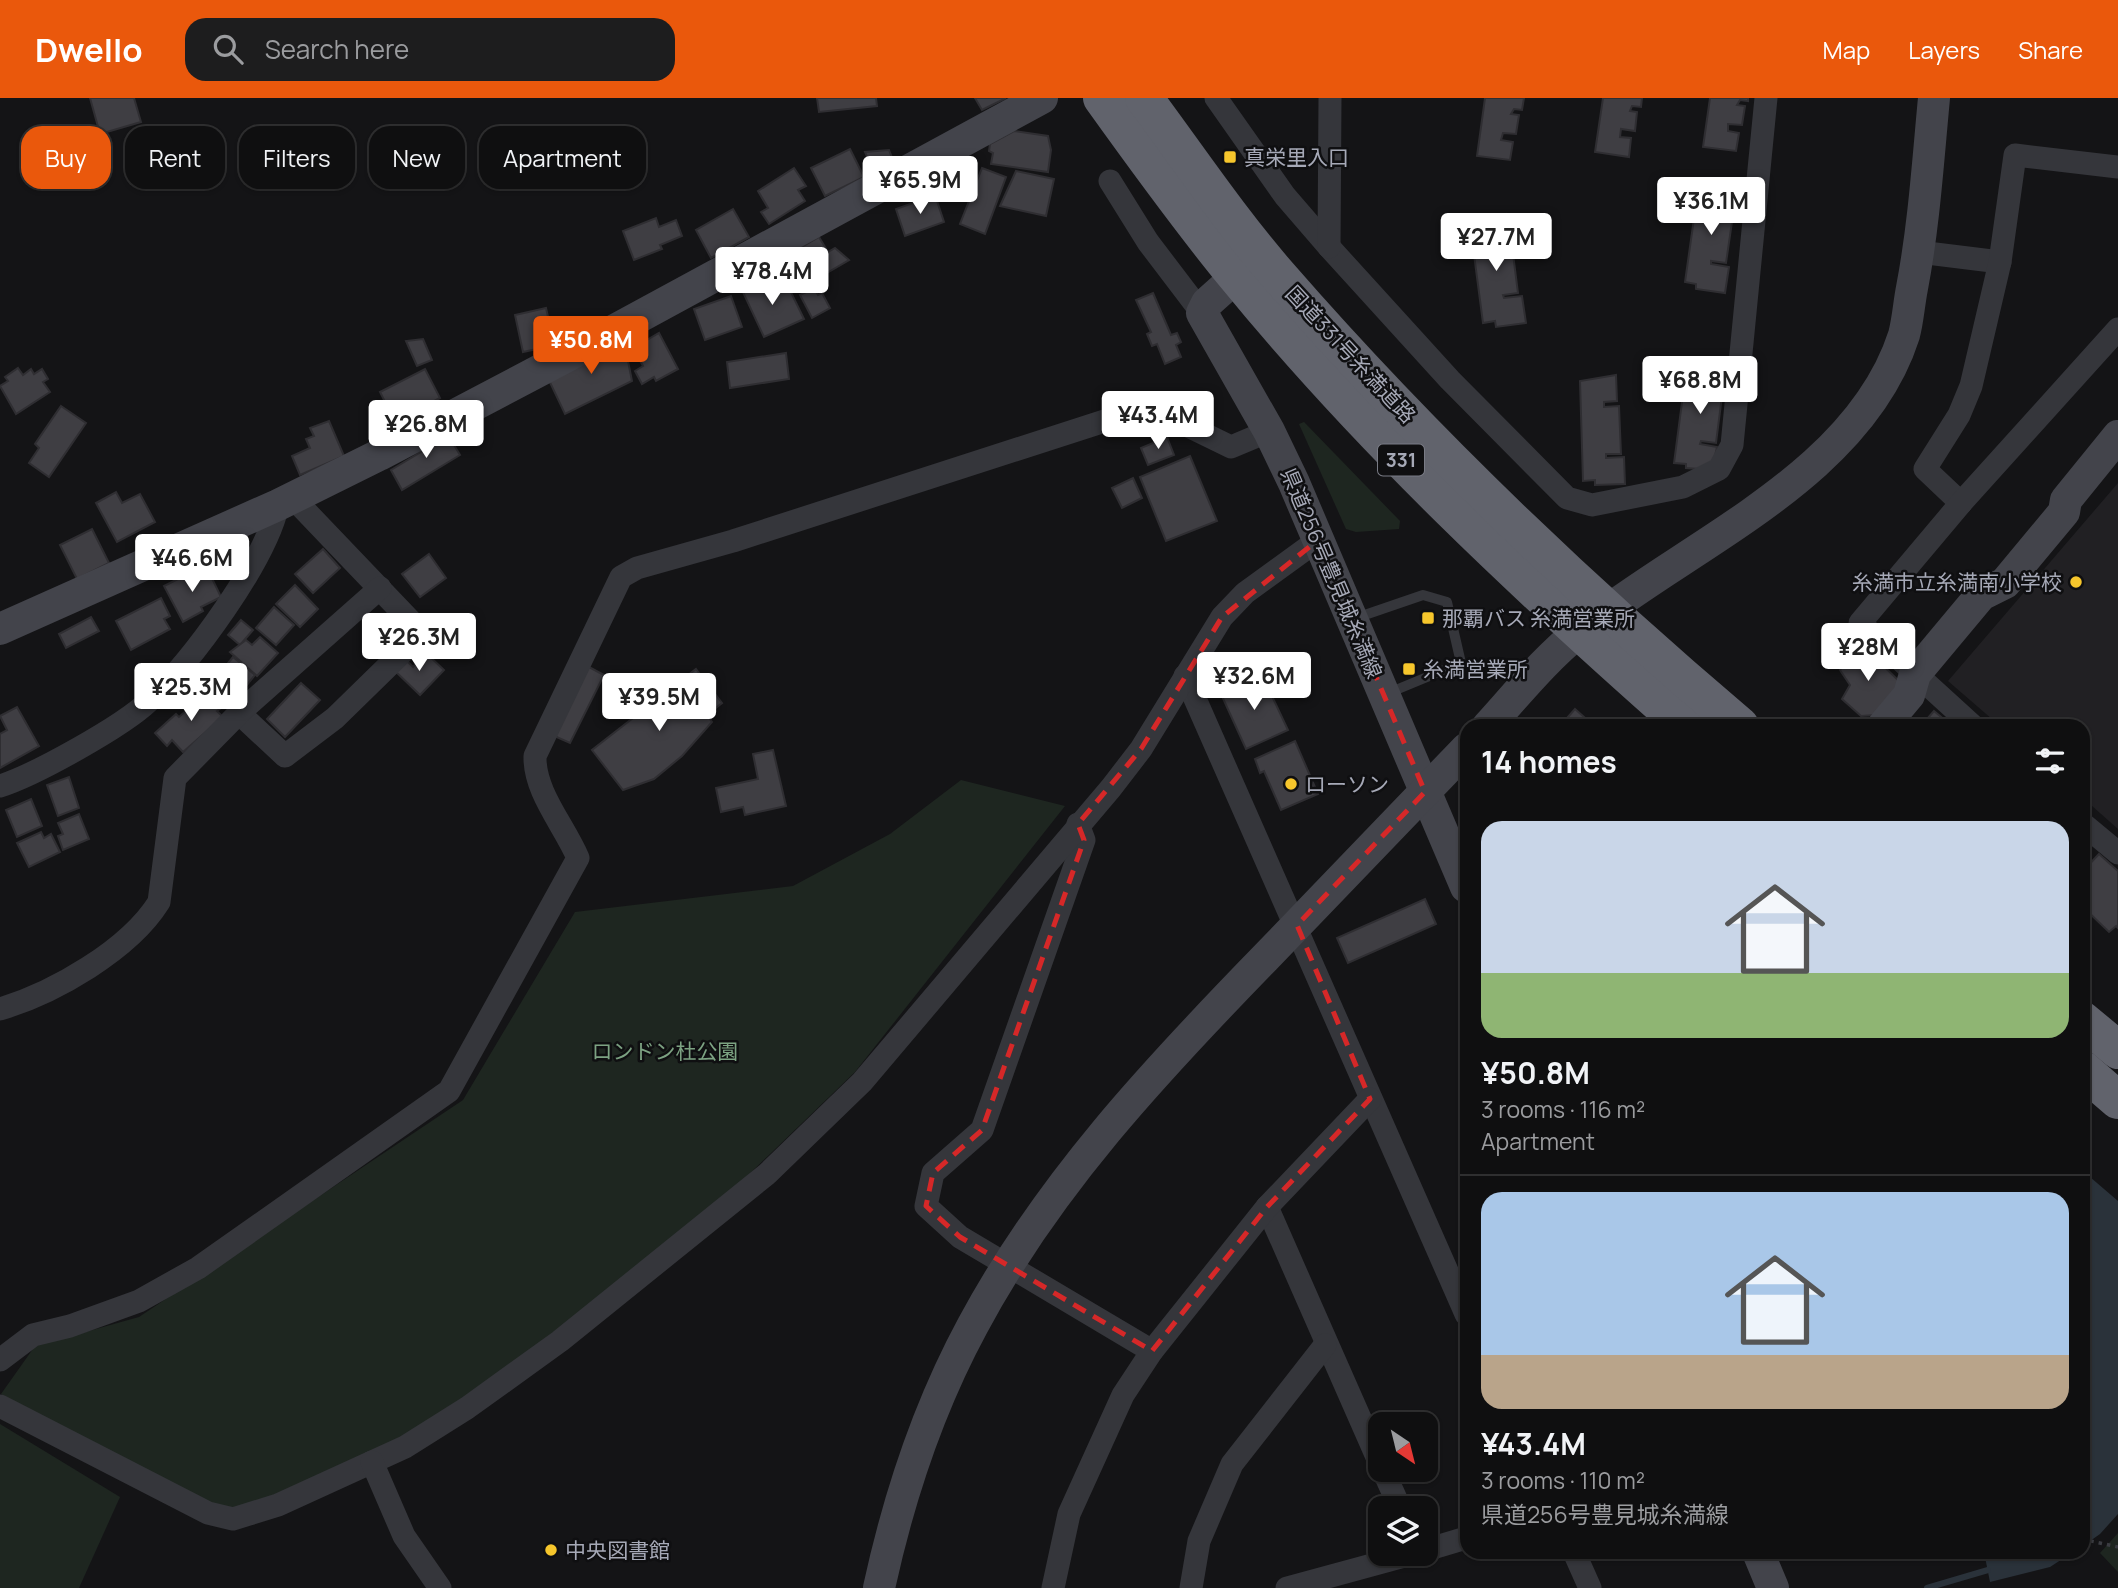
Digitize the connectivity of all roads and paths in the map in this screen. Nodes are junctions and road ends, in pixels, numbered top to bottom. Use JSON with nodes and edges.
{"nodes":[{"id":1,"x":1042,"y":98,"type":"edge"},
{"id":2,"x":1102,"y":98,"type":"edge"},
{"id":3,"x":1144,"y":98,"type":"edge"},
{"id":4,"x":1216,"y":98,"type":"edge"},
{"id":5,"x":1330,"y":98,"type":"edge"},
{"id":6,"x":1766,"y":98,"type":"edge"},
{"id":7,"x":1934,"y":98,"type":"edge"},
{"id":8,"x":2118,"y":167,"type":"edge"},
{"id":9,"x":1110,"y":181,"type":"dead end"},
{"id":10,"x":1329,"y":247,"type":"junction"},
{"id":11,"x":1919,"y":253,"type":"junction"},
{"id":12,"x":2000,"y":262,"type":"junction"},
{"id":13,"x":1236,"y":277,"type":"junction"},
{"id":14,"x":1202,"y":313,"type":"junction"},
{"id":15,"x":2117,"y":331,"type":"edge"},
{"id":16,"x":1269,"y":431,"type":"junction"},
{"id":17,"x":2118,"y":436,"type":"edge"},
{"id":18,"x":286,"y":502,"type":"junction"},
{"id":19,"x":1961,"y":503,"type":"junction"},
{"id":20,"x":1318,"y":540,"type":"junction"},
{"id":21,"x":380,"y":588,"type":"junction"},
{"id":22,"x":1352,"y":619,"type":"junction"},
{"id":23,"x":1593,"y":621,"type":"junction"},
{"id":24,"x":0,"y":629,"type":"edge"},
{"id":25,"x":1914,"y":674,"type":"junction"},
{"id":26,"x":1185,"y":676,"type":"junction"},
{"id":27,"x":1383,"y":695,"type":"junction"},
{"id":28,"x":239,"y":713,"type":"junction"},
{"id":29,"x":1495,"y":719,"type":"edge"},
{"id":30,"x":1679,"y":719,"type":"edge"},
{"id":31,"x":1730,"y":719,"type":"edge"},
{"id":32,"x":1889,"y":719,"type":"edge"},
{"id":33,"x":1965,"y":719,"type":"edge"},
{"id":34,"x":1460,"y":755,"type":"edge"},
{"id":35,"x":0,"y":786,"type":"edge"},
{"id":36,"x":1426,"y":792,"type":"junction"},
{"id":37,"x":1078,"y":824,"type":"junction"},
{"id":38,"x":2090,"y":830,"type":"edge"},
{"id":39,"x":2118,"y":853,"type":"edge"},
{"id":40,"x":1460,"y":873,"type":"edge"},
{"id":41,"x":1297,"y":925,"type":"junction"},
{"id":42,"x":0,"y":1009,"type":"edge"},
{"id":43,"x":2090,"y":1027,"type":"edge"},
{"id":44,"x":2118,"y":1050,"type":"edge"},
{"id":45,"x":2090,"y":1076,"type":"edge"},
{"id":46,"x":1370,"y":1100,"type":"junction"},
{"id":47,"x":2118,"y":1100,"type":"edge"},
{"id":48,"x":1267,"y":1207,"type":"junction"},
{"id":49,"x":1008,"y":1265,"type":"junction"},
{"id":50,"x":1460,"y":1301,"type":"edge"},
{"id":51,"x":1325,"y":1345,"type":"junction"},
{"id":52,"x":1152,"y":1350,"type":"junction"},
{"id":53,"x":0,"y":1360,"type":"edge"},
{"id":54,"x":0,"y":1406,"type":"edge"},
{"id":55,"x":1368,"y":1438,"type":"edge"},
{"id":56,"x":372,"y":1462,"type":"junction"},
{"id":57,"x":1460,"y":1540,"type":"edge"},
{"id":58,"x":2090,"y":1540,"type":"edge"},
{"id":59,"x":1438,"y":1546,"type":"edge"},
{"id":60,"x":2118,"y":1546,"type":"edge"},
{"id":61,"x":1577,"y":1559,"type":"edge"},
{"id":62,"x":1760,"y":1559,"type":"edge"},
{"id":63,"x":1368,"y":1566,"type":"edge"},
{"id":64,"x":1769,"y":1587,"type":"edge"},
{"id":65,"x":440,"y":1588,"type":"edge"},
{"id":66,"x":879,"y":1588,"type":"edge"},
{"id":67,"x":1053,"y":1588,"type":"edge"},
{"id":68,"x":1191,"y":1588,"type":"edge"},
{"id":69,"x":1287,"y":1588,"type":"edge"},
{"id":70,"x":1590,"y":1588,"type":"edge"}],
"edges":[{"from":1,"to":18,"type":"street"},
{"from":2,"to":13,"type":"highway","name":"国道331号糸満道路","number":"331"},
{"from":3,"to":23,"type":"highway","name":"国道331号糸満道路","number":"331"},
{"from":4,"to":10,"type":"street"},
{"from":5,"to":10,"type":"street"},
{"from":6,"to":10,"type":"street"},
{"from":7,"to":11,"type":"street"},
{"from":8,"to":12,"type":"street"},
{"from":9,"to":14,"type":"street"},
{"from":11,"to":12,"type":"street"},
{"from":11,"to":23,"type":"street"},
{"from":12,"to":19,"type":"street"},
{"from":13,"to":14,"type":"street"},
{"from":13,"to":23,"type":"highway","name":"国道331号糸満道路","number":"331"},
{"from":14,"to":16,"type":"street","name":"県道256号豊見城糸満線"},
{"from":15,"to":19,"type":"street"},
{"from":16,"to":20,"type":"street","name":"県道256号豊見城糸満線"},
{"from":16,"to":53,"type":"street"},
{"from":17,"to":25,"type":"street"},
{"from":18,"to":21,"type":"street"},
{"from":18,"to":24,"type":"street"},
{"from":18,"to":35,"type":"street"},
{"from":19,"to":25,"type":"street"},
{"from":20,"to":22,"type":"street","name":"県道256号豊見城糸満線"},
{"from":20,"to":26,"type":"street"},
{"from":21,"to":28,"type":"street"},
{"from":21,"to":28,"type":"street"},
{"from":22,"to":27,"type":"street","name":"県道256号豊見城糸満線"},
{"from":22,"to":27,"type":"lane"},
{"from":23,"to":29,"type":"street"},
{"from":23,"to":30,"type":"highway","name":"国道331号糸満道路","number":"331"},
{"from":23,"to":31,"type":"highway","name":"国道331号糸満道路","number":"331"},
{"from":25,"to":32,"type":"street"},
{"from":25,"to":33,"type":"street"},
{"from":26,"to":37,"type":"street"},
{"from":26,"to":41,"type":"street"},
{"from":27,"to":36,"type":"street","name":"県道256号豊見城糸満線"},
{"from":28,"to":42,"type":"street"},
{"from":34,"to":36,"type":"street"},
{"from":36,"to":40,"type":"street","name":"県道256号豊見城糸満線"},
{"from":36,"to":41,"type":"street"},
{"from":37,"to":49,"type":"street"},
{"from":37,"to":56,"type":"street"},
{"from":38,"to":39,"type":"street"},
{"from":41,"to":46,"type":"street"},
{"from":41,"to":49,"type":"street"},
{"from":43,"to":44,"type":"highway"},
{"from":45,"to":47,"type":"highway"},
{"from":46,"to":48,"type":"street"},
{"from":46,"to":50,"type":"street"},
{"from":48,"to":51,"type":"street"},
{"from":48,"to":52,"type":"street"},
{"from":49,"to":52,"type":"street"},
{"from":49,"to":66,"type":"street"},
{"from":51,"to":55,"type":"street"},
{"from":51,"to":68,"type":"street"},
{"from":52,"to":67,"type":"street"},
{"from":54,"to":56,"type":"street"},
{"from":56,"to":65,"type":"street"},
{"from":57,"to":59,"type":"street"},
{"from":58,"to":60,"type":"path"},
{"from":61,"to":70,"type":"street"},
{"from":62,"to":64,"type":"street"},
{"from":63,"to":69,"type":"street"}]}
